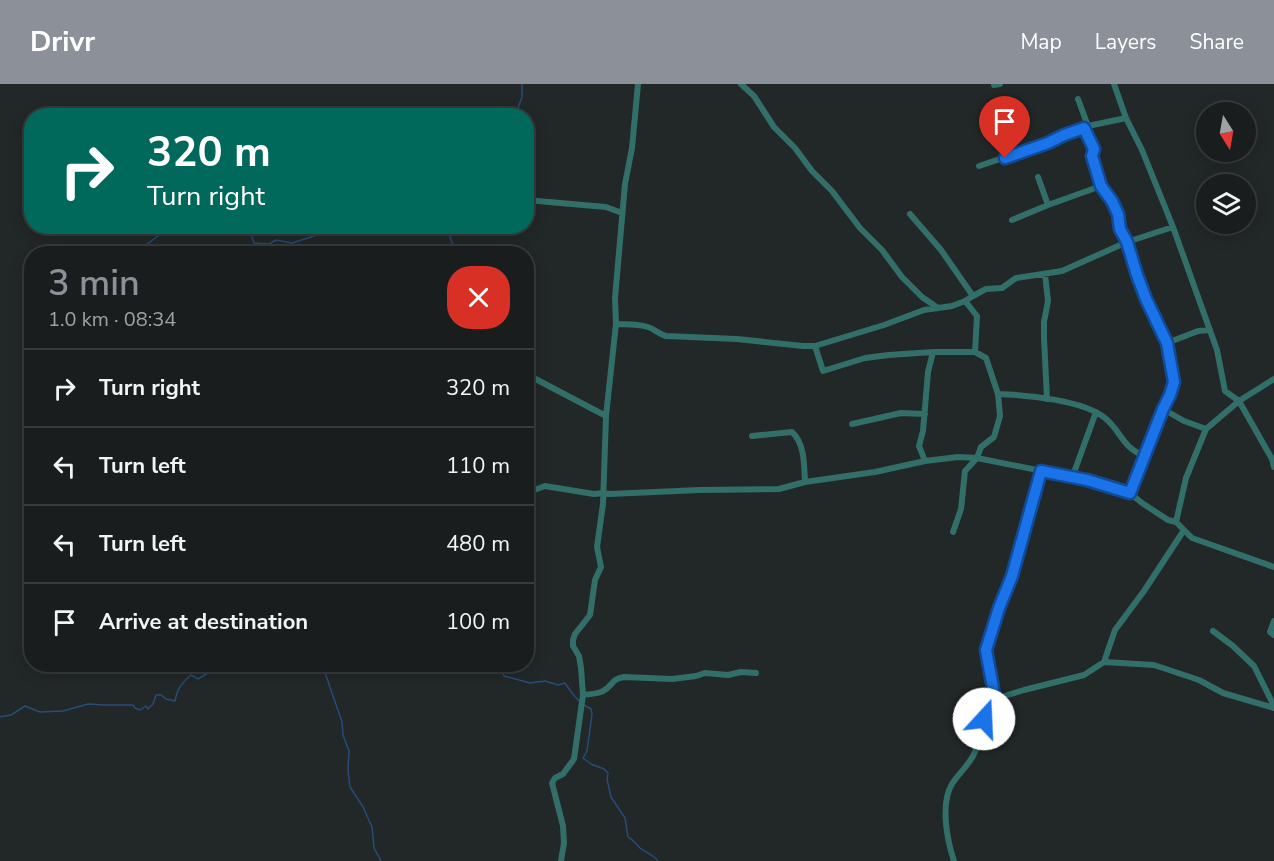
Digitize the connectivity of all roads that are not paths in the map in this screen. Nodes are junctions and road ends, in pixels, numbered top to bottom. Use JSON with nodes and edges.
{"nodes":[{"id":1,"x":638,"y":84,"type":"edge"},
{"id":2,"x":741,"y":84,"type":"edge"},
{"id":3,"x":1114,"y":84,"type":"edge"},
{"id":4,"x":1078,"y":99,"type":"dead end"},
{"id":5,"x":1126,"y":118,"type":"junction"},
{"id":6,"x":1086,"y":127,"type":"junction"},
{"id":7,"x":979,"y":166,"type":"dead end"},
{"id":8,"x":1038,"y":177,"type":"dead end"},
{"id":9,"x":1101,"y":186,"type":"junction"},
{"id":10,"x":534,"y":201,"type":"edge"},
{"id":11,"x":1048,"y":205,"type":"junction"},
{"id":12,"x":622,"y":213,"type":"junction"},
{"id":13,"x":910,"y":214,"type":"dead end"},
{"id":14,"x":1012,"y":220,"type":"dead end"},
{"id":15,"x":1173,"y":227,"type":"junction"},
{"id":16,"x":1127,"y":242,"type":"junction"},
{"id":17,"x":1045,"y":274,"type":"junction"},
{"id":18,"x":973,"y":296,"type":"junction"},
{"id":19,"x":965,"y":302,"type":"junction"},
{"id":20,"x":939,"y":308,"type":"junction"},
{"id":21,"x":616,"y":324,"type":"junction"},
{"id":22,"x":1210,"y":330,"type":"junction"},
{"id":23,"x":1167,"y":343,"type":"junction"},
{"id":24,"x":815,"y":346,"type":"junction"},
{"id":25,"x":933,"y":352,"type":"junction"},
{"id":26,"x":975,"y":352,"type":"junction"},
{"id":27,"x":534,"y":378,"type":"edge"},
{"id":28,"x":1274,"y":379,"type":"edge"},
{"id":29,"x":998,"y":394,"type":"junction"},
{"id":30,"x":1047,"y":399,"type":"junction"},
{"id":31,"x":1239,"y":401,"type":"junction"},
{"id":32,"x":1163,"y":409,"type":"junction"},
{"id":33,"x":1096,"y":412,"type":"junction"},
{"id":34,"x":925,"y":414,"type":"junction"},
{"id":35,"x":606,"y":416,"type":"junction"},
{"id":36,"x":852,"y":424,"type":"dead end"},
{"id":37,"x":1206,"y":429,"type":"junction"},
{"id":38,"x":752,"y":436,"type":"dead end"},
{"id":39,"x":1145,"y":456,"type":"junction"},
{"id":40,"x":977,"y":458,"type":"junction"},
{"id":41,"x":925,"y":461,"type":"junction"},
{"id":42,"x":1274,"y":467,"type":"edge"},
{"id":43,"x":1041,"y":471,"type":"junction"},
{"id":44,"x":1072,"y":478,"type":"junction"},
{"id":45,"x":805,"y":482,"type":"junction"},
{"id":46,"x":534,"y":490,"type":"edge"},
{"id":47,"x":603,"y":493,"type":"junction"},
{"id":48,"x":1130,"y":493,"type":"junction"},
{"id":49,"x":1176,"y":522,"type":"junction"},
{"id":50,"x":1184,"y":530,"type":"junction"},
{"id":51,"x":954,"y":532,"type":"dead end"},
{"id":52,"x":1274,"y":567,"type":"edge"},
{"id":53,"x":1274,"y":621,"type":"edge"},
{"id":54,"x":1213,"y":631,"type":"dead end"},
{"id":55,"x":1274,"y":635,"type":"edge"},
{"id":56,"x":1104,"y":662,"type":"junction"},
{"id":57,"x":756,"y":673,"type":"dead end"},
{"id":58,"x":583,"y":695,"type":"junction"},
{"id":59,"x":995,"y":699,"type":"junction"},
{"id":60,"x":1274,"y":707,"type":"edge"},
{"id":61,"x":561,"y":861,"type":"edge"},
{"id":62,"x":954,"y":861,"type":"edge"}],
"edges":[{"from":1,"to":12,"type":"street"},
{"from":2,"to":20,"type":"street"},
{"from":3,"to":5,"type":"street"},
{"from":4,"to":6,"type":"street"},
{"from":5,"to":6,"type":"street"},
{"from":5,"to":15,"type":"street"},
{"from":6,"to":7,"type":"street"},
{"from":6,"to":9,"type":"street"},
{"from":8,"to":11,"type":"street"},
{"from":9,"to":11,"type":"street"},
{"from":9,"to":16,"type":"street"},
{"from":10,"to":12,"type":"street"},
{"from":11,"to":14,"type":"street"},
{"from":12,"to":21,"type":"street"},
{"from":13,"to":18,"type":"street"},
{"from":15,"to":16,"type":"street"},
{"from":15,"to":22,"type":"street"},
{"from":16,"to":17,"type":"street"},
{"from":16,"to":23,"type":"street"},
{"from":17,"to":18,"type":"street"},
{"from":17,"to":30,"type":"street"},
{"from":18,"to":19,"type":"street"},
{"from":19,"to":20,"type":"street"},
{"from":19,"to":26,"type":"street"},
{"from":20,"to":24,"type":"street"},
{"from":21,"to":24,"type":"street"},
{"from":21,"to":35,"type":"street"},
{"from":22,"to":23,"type":"street"},
{"from":22,"to":31,"type":"street"},
{"from":23,"to":32,"type":"street"},
{"from":24,"to":25,"type":"street"},
{"from":25,"to":26,"type":"street"},
{"from":25,"to":34,"type":"street"},
{"from":26,"to":29,"type":"street"},
{"from":27,"to":35,"type":"street"},
{"from":28,"to":31,"type":"street"},
{"from":29,"to":30,"type":"street"},
{"from":29,"to":40,"type":"street"},
{"from":30,"to":33,"type":"street"},
{"from":31,"to":37,"type":"street"},
{"from":31,"to":42,"type":"street"},
{"from":32,"to":37,"type":"street"},
{"from":32,"to":39,"type":"street"},
{"from":33,"to":39,"type":"street"},
{"from":33,"to":44,"type":"street"},
{"from":34,"to":36,"type":"street"},
{"from":34,"to":41,"type":"street"},
{"from":35,"to":47,"type":"street"},
{"from":37,"to":49,"type":"street"},
{"from":38,"to":45,"type":"street"},
{"from":39,"to":48,"type":"street"},
{"from":40,"to":41,"type":"street"},
{"from":40,"to":43,"type":"street"},
{"from":40,"to":51,"type":"street"},
{"from":41,"to":45,"type":"street"},
{"from":43,"to":44,"type":"street"},
{"from":43,"to":59,"type":"street"},
{"from":44,"to":48,"type":"street"},
{"from":45,"to":47,"type":"street"},
{"from":46,"to":47,"type":"street"},
{"from":47,"to":58,"type":"street"},
{"from":48,"to":49,"type":"street"},
{"from":49,"to":50,"type":"street"},
{"from":50,"to":52,"type":"street"},
{"from":50,"to":56,"type":"street"},
{"from":53,"to":55,"type":"street"},
{"from":54,"to":60,"type":"street"},
{"from":56,"to":59,"type":"street"},
{"from":56,"to":60,"type":"street"},
{"from":57,"to":58,"type":"street"},
{"from":58,"to":61,"type":"street"},
{"from":59,"to":62,"type":"street"}]}
